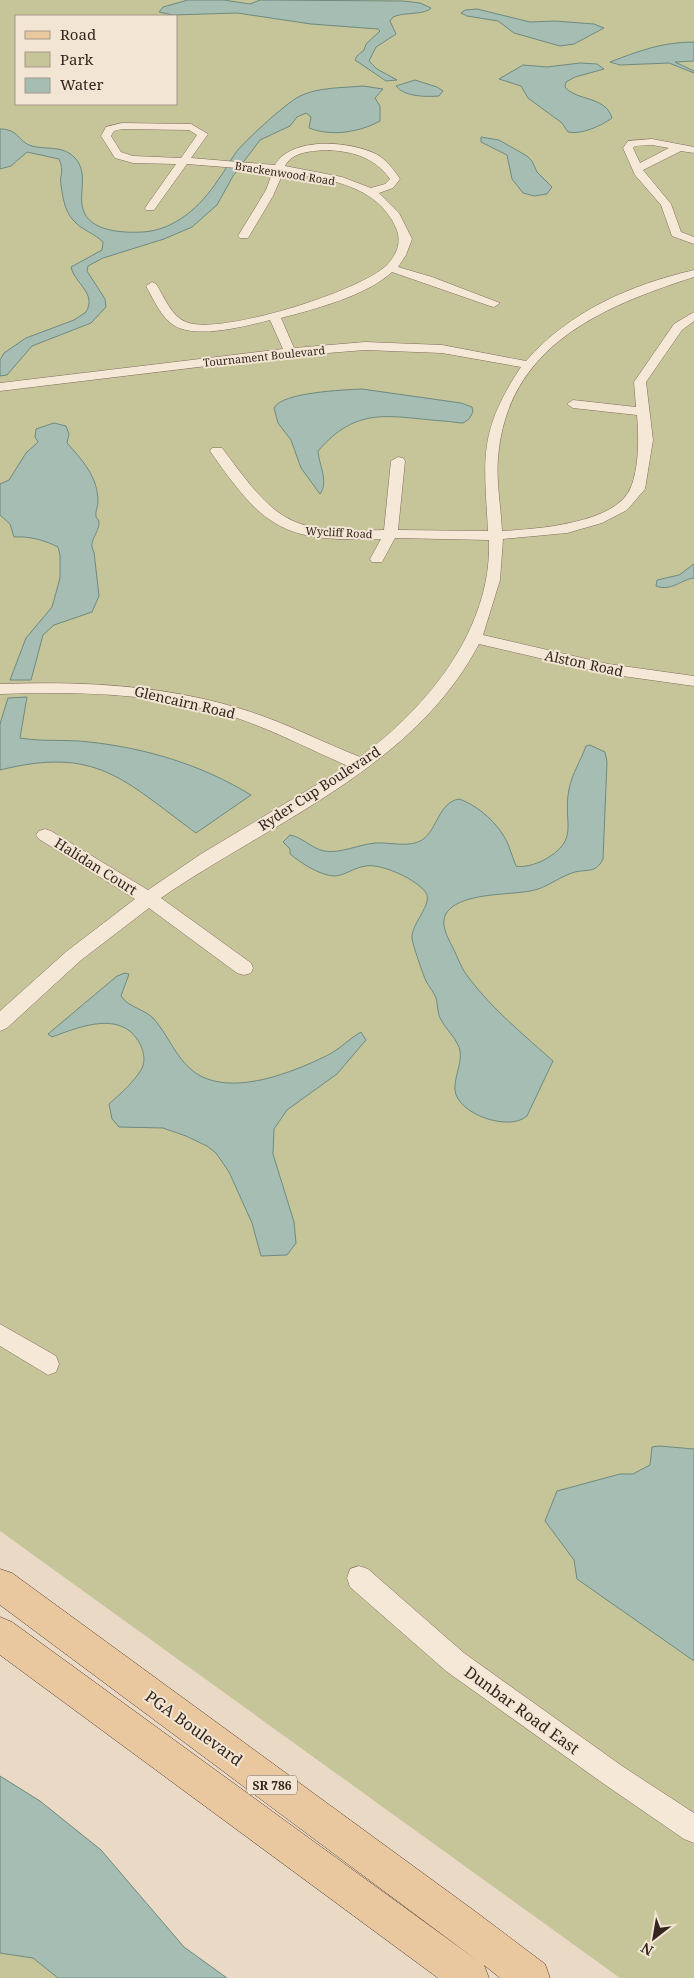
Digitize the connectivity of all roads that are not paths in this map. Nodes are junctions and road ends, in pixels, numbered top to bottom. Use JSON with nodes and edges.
{"nodes":[{"id":1,"x":680,"y":147,"type":"junction"},
{"id":2,"x":694,"y":150,"type":"edge"},
{"id":3,"x":186,"y":160,"type":"junction"},
{"id":4,"x":263,"y":168,"type":"joint"},
{"id":5,"x":638,"y":168,"type":"junction"},
{"id":6,"x":279,"y":170,"type":"junction"},
{"id":7,"x":370,"y":192,"type":"junction"},
{"id":8,"x":150,"y":208,"type":"dead end"},
{"id":9,"x":244,"y":236,"type":"dead end"},
{"id":10,"x":694,"y":241,"type":"edge"},
{"id":11,"x":390,"y":268,"type":"junction"},
{"id":12,"x":694,"y":273,"type":"edge"},
{"id":13,"x":152,"y":286,"type":"dead end"},
{"id":14,"x":494,"y":303,"type":"dead end"},
{"id":15,"x":274,"y":316,"type":"junction"},
{"id":16,"x":694,"y":316,"type":"edge"},
{"id":17,"x":290,"y":352,"type":"junction"},
{"id":18,"x":528,"y":364,"type":"junction"},
{"id":19,"x":0,"y":387,"type":"edge"},
{"id":20,"x":573,"y":404,"type":"dead end"},
{"id":21,"x":643,"y":412,"type":"junction"},
{"id":22,"x":217,"y":451,"type":"dead end"},
{"id":23,"x":398,"y":461,"type":"dead end"},
{"id":24,"x":390,"y":534,"type":"junction"},
{"id":25,"x":496,"y":537,"type":"junction"},
{"id":26,"x":377,"y":560,"type":"dead end"},
{"id":27,"x":475,"y":638,"type":"junction"},
{"id":28,"x":694,"y":681,"type":"edge"},
{"id":29,"x":0,"y":689,"type":"edge"},
{"id":30,"x":360,"y":764,"type":"junction"},
{"id":31,"x":45,"y":835,"type":"dead end"},
{"id":32,"x":148,"y":898,"type":"junction"},
{"id":33,"x":244,"y":968,"type":"dead end"},
{"id":34,"x":0,"y":1022,"type":"edge"},
{"id":35,"x":0,"y":1334,"type":"edge"},
{"id":36,"x":48,"y":1364,"type":"dead end"},
{"id":37,"x":359,"y":1578,"type":"dead end"},
{"id":38,"x":0,"y":1585,"type":"edge"},
{"id":39,"x":0,"y":1634,"type":"edge"},
{"id":40,"x":694,"y":1829,"type":"edge"},
{"id":41,"x":470,"y":1978,"type":"edge"},
{"id":42,"x":531,"y":1978,"type":"edge"}],
"edges":[{"from":1,"to":2,"type":"street"},
{"from":1,"to":5,"type":"street"},
{"from":1,"to":5,"type":"street"},
{"from":3,"to":3,"type":"street"},
{"from":3,"to":4,"type":"street","name":"Brackenwood Road"},
{"from":3,"to":8,"type":"street"},
{"from":4,"to":6,"type":"street","name":"Brackenwood Road"},
{"from":5,"to":10,"type":"street"},
{"from":6,"to":7,"type":"street","name":"Brackenwood Road"},
{"from":6,"to":7,"type":"street"},
{"from":6,"to":9,"type":"street"},
{"from":7,"to":11,"type":"street","name":"Brackenwood Road"},
{"from":11,"to":14,"type":"street"},
{"from":11,"to":15,"type":"street","name":"Brackenwood Road"},
{"from":12,"to":18,"type":"street","name":"Ryder Cup Boulevard"},
{"from":13,"to":15,"type":"street","name":"Brackenwood Road"},
{"from":15,"to":17,"type":"street"},
{"from":16,"to":21,"type":"street"},
{"from":17,"to":18,"type":"street","name":"Tournament Boulevard"},
{"from":17,"to":19,"type":"street","name":"Tournament Boulevard"},
{"from":18,"to":25,"type":"street","name":"Ryder Cup Boulevard"},
{"from":20,"to":21,"type":"street"},
{"from":21,"to":25,"type":"street"},
{"from":22,"to":24,"type":"street","name":"Wycliff Road"},
{"from":23,"to":24,"type":"street"},
{"from":24,"to":25,"type":"street","name":"Wycliff Road"},
{"from":24,"to":26,"type":"street"},
{"from":25,"to":27,"type":"street","name":"Ryder Cup Boulevard"},
{"from":27,"to":28,"type":"street","name":"Alston Road"},
{"from":27,"to":30,"type":"street","name":"Ryder Cup Boulevard"},
{"from":29,"to":30,"type":"street","name":"Glencairn Road"},
{"from":30,"to":32,"type":"street","name":"Ryder Cup Boulevard"},
{"from":31,"to":32,"type":"street","name":"Halidan Court"},
{"from":32,"to":33,"type":"street","name":"Halidan Court"},
{"from":32,"to":34,"type":"street","name":"Ryder Cup Boulevard"},
{"from":35,"to":36,"type":"street"},
{"from":37,"to":40,"type":"street","name":"Dunbar Road East"},
{"from":38,"to":42,"type":"main road","name":"PGA Boulevard","number":"SR 786"},
{"from":39,"to":41,"type":"main road","number":"SR 786"}]}
